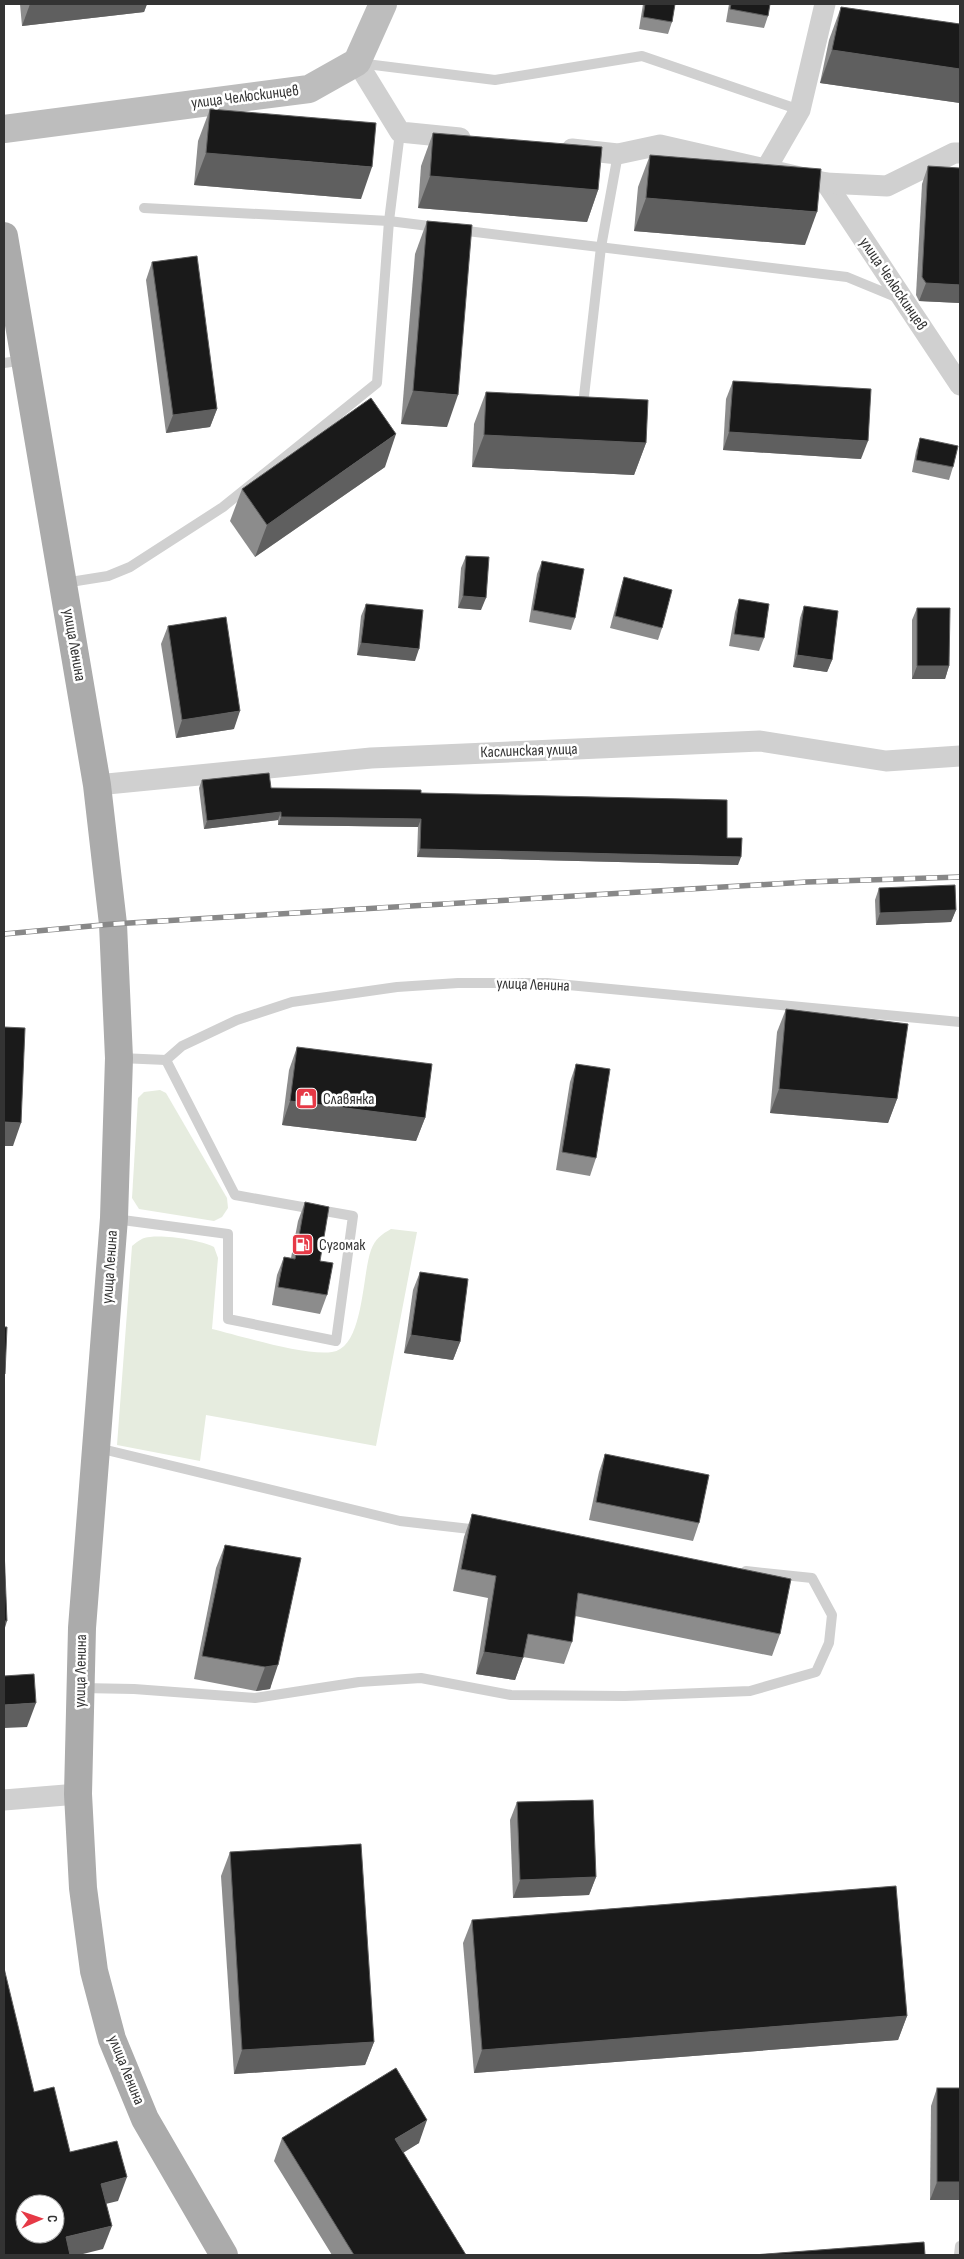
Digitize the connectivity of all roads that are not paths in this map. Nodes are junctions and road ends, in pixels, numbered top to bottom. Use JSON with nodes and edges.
{"nodes":[{"id":1,"x":383,"y":4,"type":"edge"},
{"id":2,"x":825,"y":4,"type":"edge"},
{"id":3,"x":357,"y":62,"type":"junction"},
{"id":4,"x":800,"y":110,"type":"junction"},
{"id":5,"x":4,"y":129,"type":"edge"},
{"id":6,"x":400,"y":132,"type":"junction"},
{"id":7,"x":479,"y":140,"type":"edge"},
{"id":8,"x":549,"y":147,"type":"edge"},
{"id":9,"x":960,"y":153,"type":"edge"},
{"id":10,"x":618,"y":154,"type":"junction"},
{"id":11,"x":766,"y":169,"type":"junction"},
{"id":12,"x":826,"y":183,"type":"junction"},
{"id":13,"x":144,"y":208,"type":"dead end"},
{"id":14,"x":389,"y":221,"type":"junction"},
{"id":15,"x":4,"y":236,"type":"edge"},
{"id":16,"x":601,"y":246,"type":"junction"},
{"id":17,"x":904,"y":301,"type":"junction"},
{"id":18,"x":15,"y":361,"type":"edge"},
{"id":19,"x":960,"y":386,"type":"edge"},
{"id":20,"x":583,"y":405,"type":"edge"},
{"id":21,"x":64,"y":583,"type":"junction"},
{"id":22,"x":960,"y":756,"type":"edge"},
{"id":23,"x":97,"y":785,"type":"junction"},
{"id":24,"x":960,"y":1022,"type":"edge"},
{"id":25,"x":118,"y":1058,"type":"junction"},
{"id":26,"x":166,"y":1060,"type":"junction"},
{"id":27,"x":114,"y":1218,"type":"junction"},
{"id":28,"x":97,"y":1448,"type":"junction"},
{"id":29,"x":489,"y":1532,"type":"edge"},
{"id":30,"x":738,"y":1570,"type":"edge"},
{"id":31,"x":81,"y":1688,"type":"junction"},
{"id":32,"x":78,"y":1794,"type":"junction"},
{"id":33,"x":4,"y":1800,"type":"edge"},
{"id":34,"x":960,"y":2246,"type":"edge"},
{"id":35,"x":224,"y":2255,"type":"edge"},
{"id":36,"x":959,"y":2255,"type":"edge"}],
"edges":[{"from":1,"to":3,"type":"main road"},
{"from":2,"to":4,"type":"street"},
{"from":3,"to":4,"type":"lane"},
{"from":3,"to":5,"type":"main road","name":"улица Челюскинцев"},
{"from":3,"to":6,"type":"street"},
{"from":4,"to":11,"type":"street"},
{"from":6,"to":7,"type":"street"},
{"from":6,"to":14,"type":"lane"},
{"from":8,"to":10,"type":"street"},
{"from":9,"to":12,"type":"street"},
{"from":10,"to":11,"type":"street"},
{"from":10,"to":16,"type":"lane"},
{"from":11,"to":12,"type":"street"},
{"from":12,"to":17,"type":"street","name":"улица Челюскинцев"},
{"from":13,"to":14,"type":"lane"},
{"from":14,"to":16,"type":"lane"},
{"from":14,"to":21,"type":"lane"},
{"from":15,"to":18,"type":"main road","name":"улица Ленина"},
{"from":16,"to":17,"type":"lane"},
{"from":16,"to":20,"type":"lane"},
{"from":17,"to":19,"type":"street","name":"улица Челюскинцев"},
{"from":18,"to":21,"type":"main road","name":"улица Ленина"},
{"from":21,"to":23,"type":"main road","name":"улица Ленина"},
{"from":22,"to":23,"type":"street","name":"Каслинская улица"},
{"from":23,"to":25,"type":"main road","name":"улица Ленина"},
{"from":24,"to":26,"type":"lane","name":"улица Ленина"},
{"from":25,"to":26,"type":"lane"},
{"from":25,"to":27,"type":"main road","name":"улица Ленина"},
{"from":26,"to":27,"type":"lane"},
{"from":27,"to":28,"type":"main road","name":"улица Ленина"},
{"from":28,"to":29,"type":"lane"},
{"from":28,"to":31,"type":"main road","name":"улица Ленина"},
{"from":30,"to":31,"type":"lane"},
{"from":31,"to":32,"type":"main road","name":"улица Ленина"},
{"from":32,"to":33,"type":"street"},
{"from":32,"to":35,"type":"main road","name":"улица Ленина"},
{"from":34,"to":36,"type":"lane"}]}
